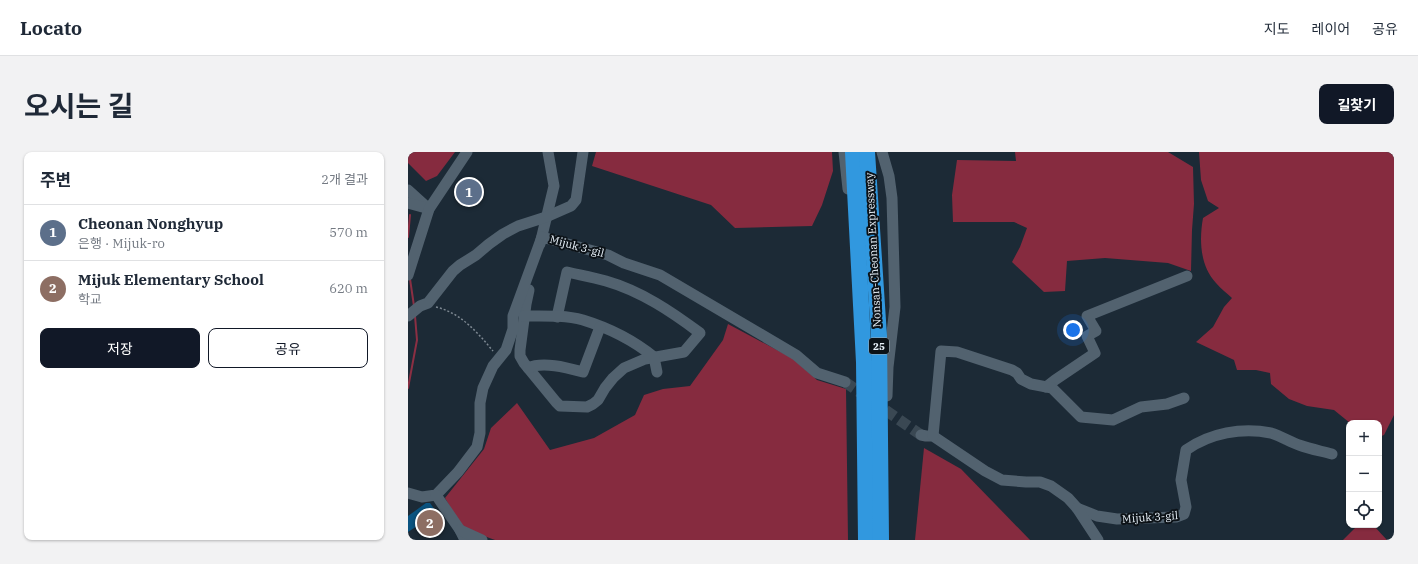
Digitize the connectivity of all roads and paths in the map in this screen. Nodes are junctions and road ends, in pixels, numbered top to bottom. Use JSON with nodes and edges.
{"nodes":[{"id":1,"x":467,"y":152,"type":"edge"},
{"id":2,"x":548,"y":152,"type":"edge"},
{"id":3,"x":583,"y":152,"type":"edge"},
{"id":4,"x":844,"y":152,"type":"edge"},
{"id":5,"x":853,"y":152,"type":"edge"},
{"id":6,"x":867,"y":152,"type":"edge"},
{"id":7,"x":882,"y":152,"type":"edge"},
{"id":8,"x":408,"y":190,"type":"edge"},
{"id":9,"x":408,"y":203,"type":"edge"},
{"id":10,"x":429,"y":209,"type":"junction"},
{"id":11,"x":546,"y":217,"type":"junction"},
{"id":12,"x":529,"y":222,"type":"junction"},
{"id":13,"x":542,"y":237,"type":"junction"},
{"id":14,"x":409,"y":268,"type":"edge"},
{"id":15,"x":1187,"y":276,"type":"dead end"},
{"id":16,"x":861,"y":294,"type":"junction"},
{"id":17,"x":423,"y":305,"type":"junction"},
{"id":18,"x":408,"y":316,"type":"edge"},
{"id":19,"x":524,"y":316,"type":"junction"},
{"id":20,"x":557,"y":317,"type":"junction"},
{"id":21,"x":600,"y":327,"type":"junction"},
{"id":22,"x":654,"y":357,"type":"junction"},
{"id":23,"x":499,"y":359,"type":"junction"},
{"id":24,"x":528,"y":368,"type":"junction"},
{"id":25,"x":657,"y":372,"type":"dead end"},
{"id":26,"x":845,"y":382,"type":"tunnel mouth"},
{"id":27,"x":1046,"y":387,"type":"junction"},
{"id":28,"x":1184,"y":398,"type":"dead end"},
{"id":29,"x":921,"y":435,"type":"tunnel mouth"},
{"id":30,"x":933,"y":436,"type":"junction"},
{"id":31,"x":1332,"y":454,"type":"dead end"},
{"id":32,"x":880,"y":470,"type":"junction"},
{"id":33,"x":408,"y":493,"type":"edge"},
{"id":34,"x":436,"y":495,"type":"junction"},
{"id":35,"x":1077,"y":508,"type":"junction"},
{"id":36,"x":462,"y":535,"type":"edge"},
{"id":37,"x":482,"y":540,"type":"edge"},
{"id":38,"x":866,"y":540,"type":"edge"},
{"id":39,"x":881,"y":540,"type":"edge"},
{"id":40,"x":1098,"y":540,"type":"edge"}],
"edges":[{"from":1,"to":10,"type":"street"},
{"from":2,"to":11,"type":"street"},
{"from":3,"to":11,"type":"street"},
{"from":4,"to":16,"type":"street"},
{"from":5,"to":16,"type":"highway","name":"Nonsan-Cheonan Expressway","number":"25"},
{"from":6,"to":32,"type":"highway","name":"Nonsan-Cheonan Expressway","number":"25"},
{"from":7,"to":32,"type":"street"},
{"from":8,"to":10,"type":"street"},
{"from":9,"to":10,"type":"street"},
{"from":10,"to":14,"type":"street"},
{"from":11,"to":12,"type":"street"},
{"from":11,"to":13,"type":"street"},
{"from":12,"to":13,"type":"street"},
{"from":12,"to":17,"type":"street"},
{"from":13,"to":19,"type":"street"},
{"from":13,"to":23,"type":"street","name":"Mijuk 3-gil"},
{"from":13,"to":26,"type":"street","name":"Mijuk 3-gil"},
{"from":15,"to":27,"type":"street"},
{"from":16,"to":38,"type":"highway","name":"Nonsan-Cheonan Expressway","number":"25"},
{"from":17,"to":18,"type":"street"},
{"from":17,"to":23,"type":"path"},
{"from":19,"to":20,"type":"street"},
{"from":19,"to":24,"type":"street"},
{"from":20,"to":21,"type":"street"},
{"from":20,"to":22,"type":"street"},
{"from":21,"to":22,"type":"street"},
{"from":21,"to":24,"type":"street"},
{"from":22,"to":24,"type":"street"},
{"from":22,"to":25,"type":"street"},
{"from":23,"to":34,"type":"street","name":"Mijuk 3-gil"},
{"from":27,"to":28,"type":"street"},
{"from":27,"to":30,"type":"street"},
{"from":29,"to":30,"type":"street","name":"Mijuk 3-gil"},
{"from":30,"to":35,"type":"street","name":"Mijuk 3-gil"},
{"from":31,"to":35,"type":"street","name":"Mijuk 3-gil"},
{"from":32,"to":39,"type":"highway","name":"Nonsan-Cheonan Expressway","number":"25"},
{"from":33,"to":34,"type":"street"},
{"from":34,"to":36,"type":"street"},
{"from":35,"to":40,"type":"street"},
{"from":36,"to":37,"type":"street"}]}
